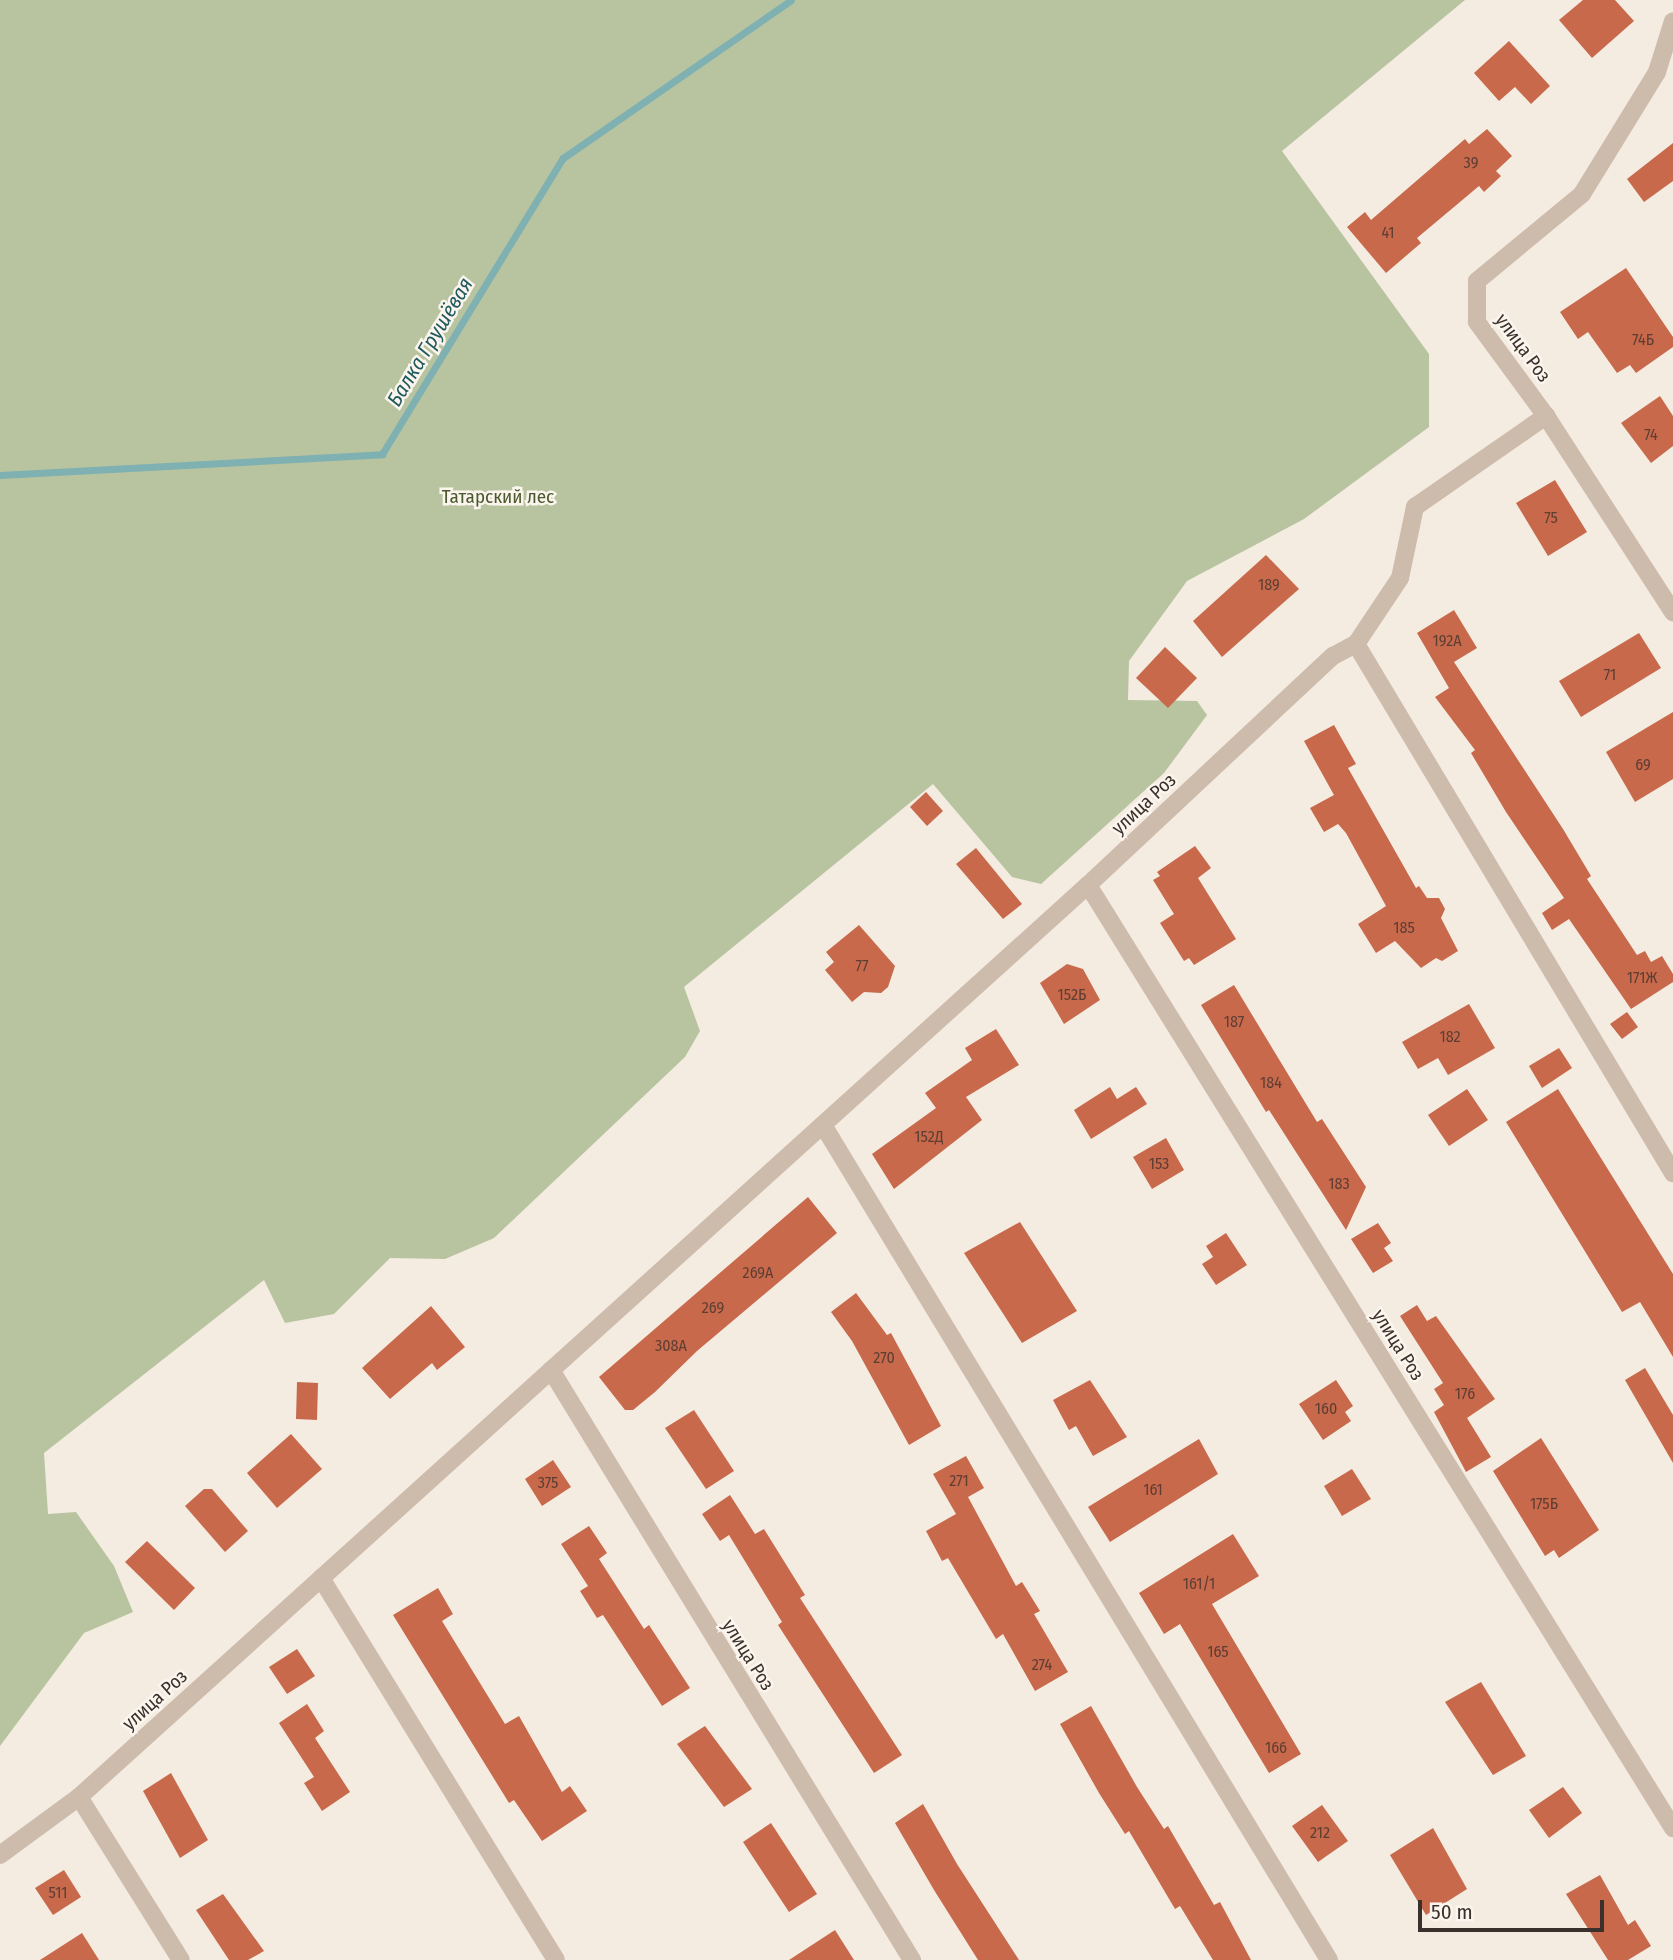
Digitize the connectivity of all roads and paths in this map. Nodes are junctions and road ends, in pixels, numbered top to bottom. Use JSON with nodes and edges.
{"nodes":[{"id":1,"x":1673,"y":21,"type":"edge"},
{"id":2,"x":1657,"y":72,"type":"junction"},
{"id":3,"x":1673,"y":83,"type":"edge"},
{"id":4,"x":1546,"y":416,"type":"junction"},
{"id":5,"x":1673,"y":612,"type":"edge"},
{"id":6,"x":1356,"y":644,"type":"junction"},
{"id":7,"x":1088,"y":885,"type":"junction"},
{"id":8,"x":823,"y":1125,"type":"junction"},
{"id":9,"x":1673,"y":1173,"type":"edge"},
{"id":10,"x":551,"y":1370,"type":"junction"},
{"id":11,"x":321,"y":1578,"type":"junction"},
{"id":12,"x":79,"y":1797,"type":"junction"},
{"id":13,"x":1673,"y":1828,"type":"edge"},
{"id":14,"x":0,"y":1855,"type":"edge"},
{"id":15,"x":181,"y":1960,"type":"edge"},
{"id":16,"x":556,"y":1960,"type":"edge"},
{"id":17,"x":912,"y":1960,"type":"edge"},
{"id":18,"x":1329,"y":1960,"type":"edge"}],
"edges":[{"from":1,"to":2,"type":"street","name":"улица Роз"},
{"from":2,"to":3,"type":"street"},
{"from":2,"to":4,"type":"street","name":"улица Роз"},
{"from":4,"to":5,"type":"street"},
{"from":4,"to":6,"type":"street","name":"улица Роз"},
{"from":6,"to":7,"type":"street","name":"улица Роз"},
{"from":6,"to":9,"type":"street"},
{"from":7,"to":8,"type":"street","name":"улица Роз"},
{"from":7,"to":13,"type":"street","name":"улица Роз"},
{"from":8,"to":10,"type":"street","name":"улица Роз"},
{"from":8,"to":18,"type":"street"},
{"from":10,"to":11,"type":"street","name":"улица Роз"},
{"from":10,"to":17,"type":"street","name":"улица Роз"},
{"from":11,"to":12,"type":"street","name":"улица Роз"},
{"from":11,"to":16,"type":"street"},
{"from":12,"to":14,"type":"street","name":"улица Роз"},
{"from":12,"to":15,"type":"street"}]}
